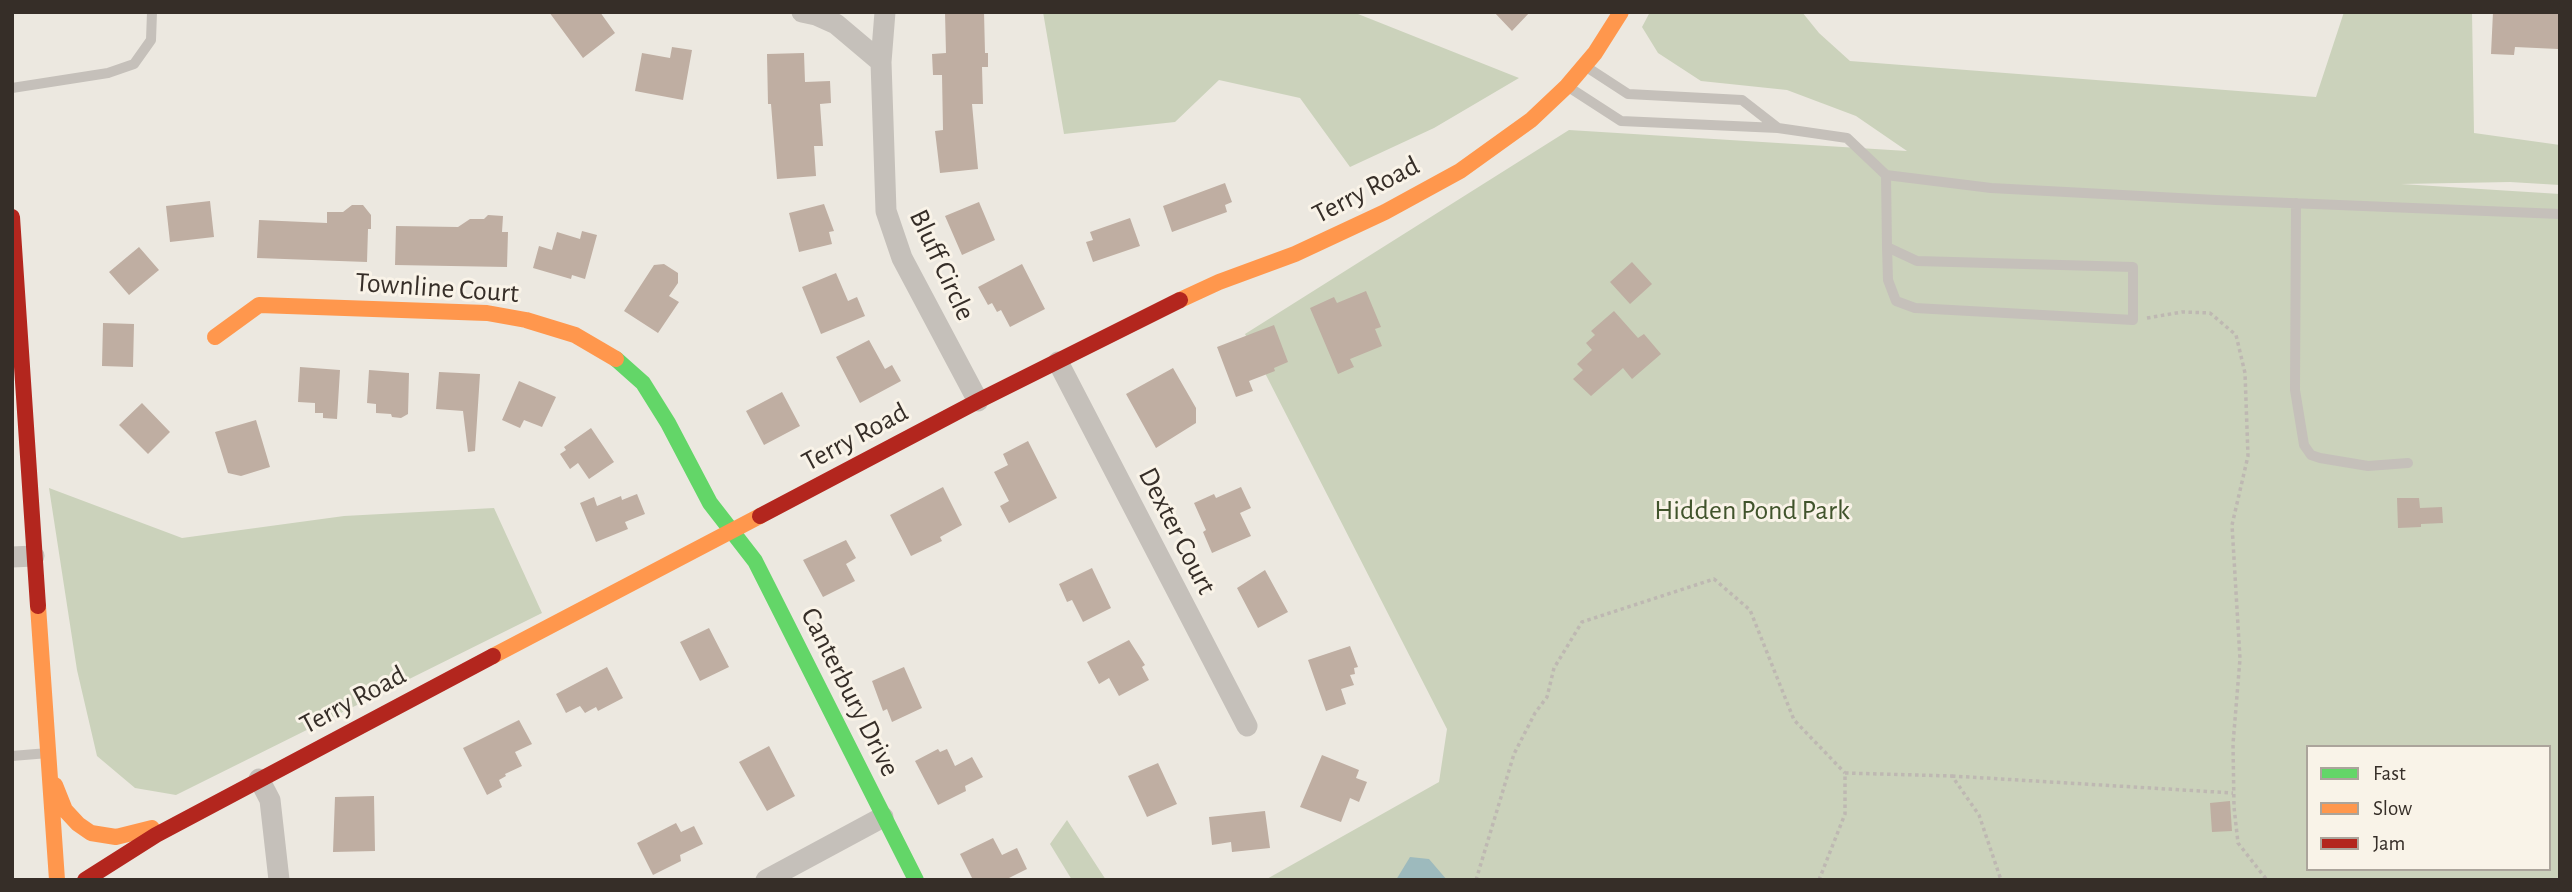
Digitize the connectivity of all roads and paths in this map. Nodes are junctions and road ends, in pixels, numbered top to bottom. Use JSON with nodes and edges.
{"nodes":[{"id":1,"x":152,"y":12,"type":"edge"},
{"id":2,"x":802,"y":12,"type":"edge"},
{"id":3,"x":885,"y":12,"type":"edge"},
{"id":4,"x":1620,"y":12,"type":"edge"},
{"id":5,"x":881,"y":62,"type":"junction"},
{"id":6,"x":1584,"y":66,"type":"junction"},
{"id":7,"x":1567,"y":86,"type":"junction"},
{"id":8,"x":12,"y":88,"type":"edge"},
{"id":9,"x":1778,"y":128,"type":"junction"},
{"id":10,"x":1885,"y":175,"type":"junction"},
{"id":11,"x":2296,"y":204,"type":"junction"},
{"id":12,"x":2560,"y":214,"type":"edge"},
{"id":13,"x":13,"y":230,"type":"edge"},
{"id":14,"x":1887,"y":247,"type":"junction"},
{"id":15,"x":2133,"y":320,"type":"junction"},
{"id":16,"x":215,"y":337,"type":"dead end"},
{"id":17,"x":1058,"y":362,"type":"junction"},
{"id":18,"x":978,"y":401,"type":"junction"},
{"id":19,"x":2408,"y":463,"type":"dead end"},
{"id":20,"x":731,"y":531,"type":"junction"},
{"id":21,"x":12,"y":556,"type":"edge"},
{"id":22,"x":34,"y":556,"type":"junction"},
{"id":23,"x":1247,"y":726,"type":"dead end"},
{"id":24,"x":12,"y":756,"type":"edge"},
{"id":25,"x":48,"y":759,"type":"junction"},
{"id":26,"x":1844,"y":773,"type":"junction"},
{"id":27,"x":1952,"y":776,"type":"junction"},
{"id":28,"x":259,"y":779,"type":"junction"},
{"id":29,"x":2234,"y":793,"type":"junction"},
{"id":30,"x":205,"y":808,"type":"junction"},
{"id":31,"x":883,"y":817,"type":"junction"},
{"id":32,"x":57,"y":880,"type":"edge"},
{"id":33,"x":85,"y":880,"type":"edge"},
{"id":34,"x":279,"y":880,"type":"edge"},
{"id":35,"x":766,"y":880,"type":"edge"},
{"id":36,"x":916,"y":880,"type":"edge"},
{"id":37,"x":1476,"y":880,"type":"edge"},
{"id":38,"x":1819,"y":880,"type":"edge"},
{"id":39,"x":2001,"y":880,"type":"edge"},
{"id":40,"x":2267,"y":880,"type":"edge"}],
"edges":[{"from":1,"to":8,"type":"lane"},
{"from":2,"to":5,"type":"street"},
{"from":3,"to":5,"type":"street","name":"Bluff Circle"},
{"from":4,"to":6,"type":"street","name":"Terry Road"},
{"from":5,"to":18,"type":"street","name":"Bluff Circle"},
{"from":6,"to":7,"type":"street","name":"Terry Road"},
{"from":6,"to":9,"type":"lane"},
{"from":7,"to":9,"type":"lane"},
{"from":7,"to":17,"type":"street","name":"Terry Road"},
{"from":9,"to":10,"type":"lane"},
{"from":10,"to":11,"type":"lane"},
{"from":10,"to":14,"type":"lane"},
{"from":11,"to":12,"type":"lane"},
{"from":11,"to":19,"type":"lane"},
{"from":13,"to":22,"type":"street"},
{"from":14,"to":15,"type":"lane"},
{"from":14,"to":15,"type":"lane"},
{"from":15,"to":29,"type":"path"},
{"from":16,"to":20,"type":"street","name":"Townline Court"},
{"from":17,"to":18,"type":"street","name":"Terry Road"},
{"from":17,"to":23,"type":"street","name":"Dexter Court"},
{"from":18,"to":20,"type":"street","name":"Terry Road"},
{"from":20,"to":28,"type":"street","name":"Terry Road"},
{"from":20,"to":31,"type":"street","name":"Canterbury Drive"},
{"from":21,"to":22,"type":"street"},
{"from":22,"to":25,"type":"street"},
{"from":24,"to":25,"type":"lane"},
{"from":25,"to":30,"type":"street"},
{"from":25,"to":32,"type":"street"},
{"from":26,"to":27,"type":"path"},
{"from":26,"to":37,"type":"path"},
{"from":26,"to":38,"type":"path"},
{"from":27,"to":29,"type":"path"},
{"from":27,"to":39,"type":"path"},
{"from":28,"to":30,"type":"street","name":"Terry Road"},
{"from":28,"to":34,"type":"street"},
{"from":29,"to":40,"type":"path"},
{"from":30,"to":33,"type":"street","name":"Terry Road"},
{"from":31,"to":35,"type":"street"},
{"from":31,"to":36,"type":"street","name":"Canterbury Drive"}]}
